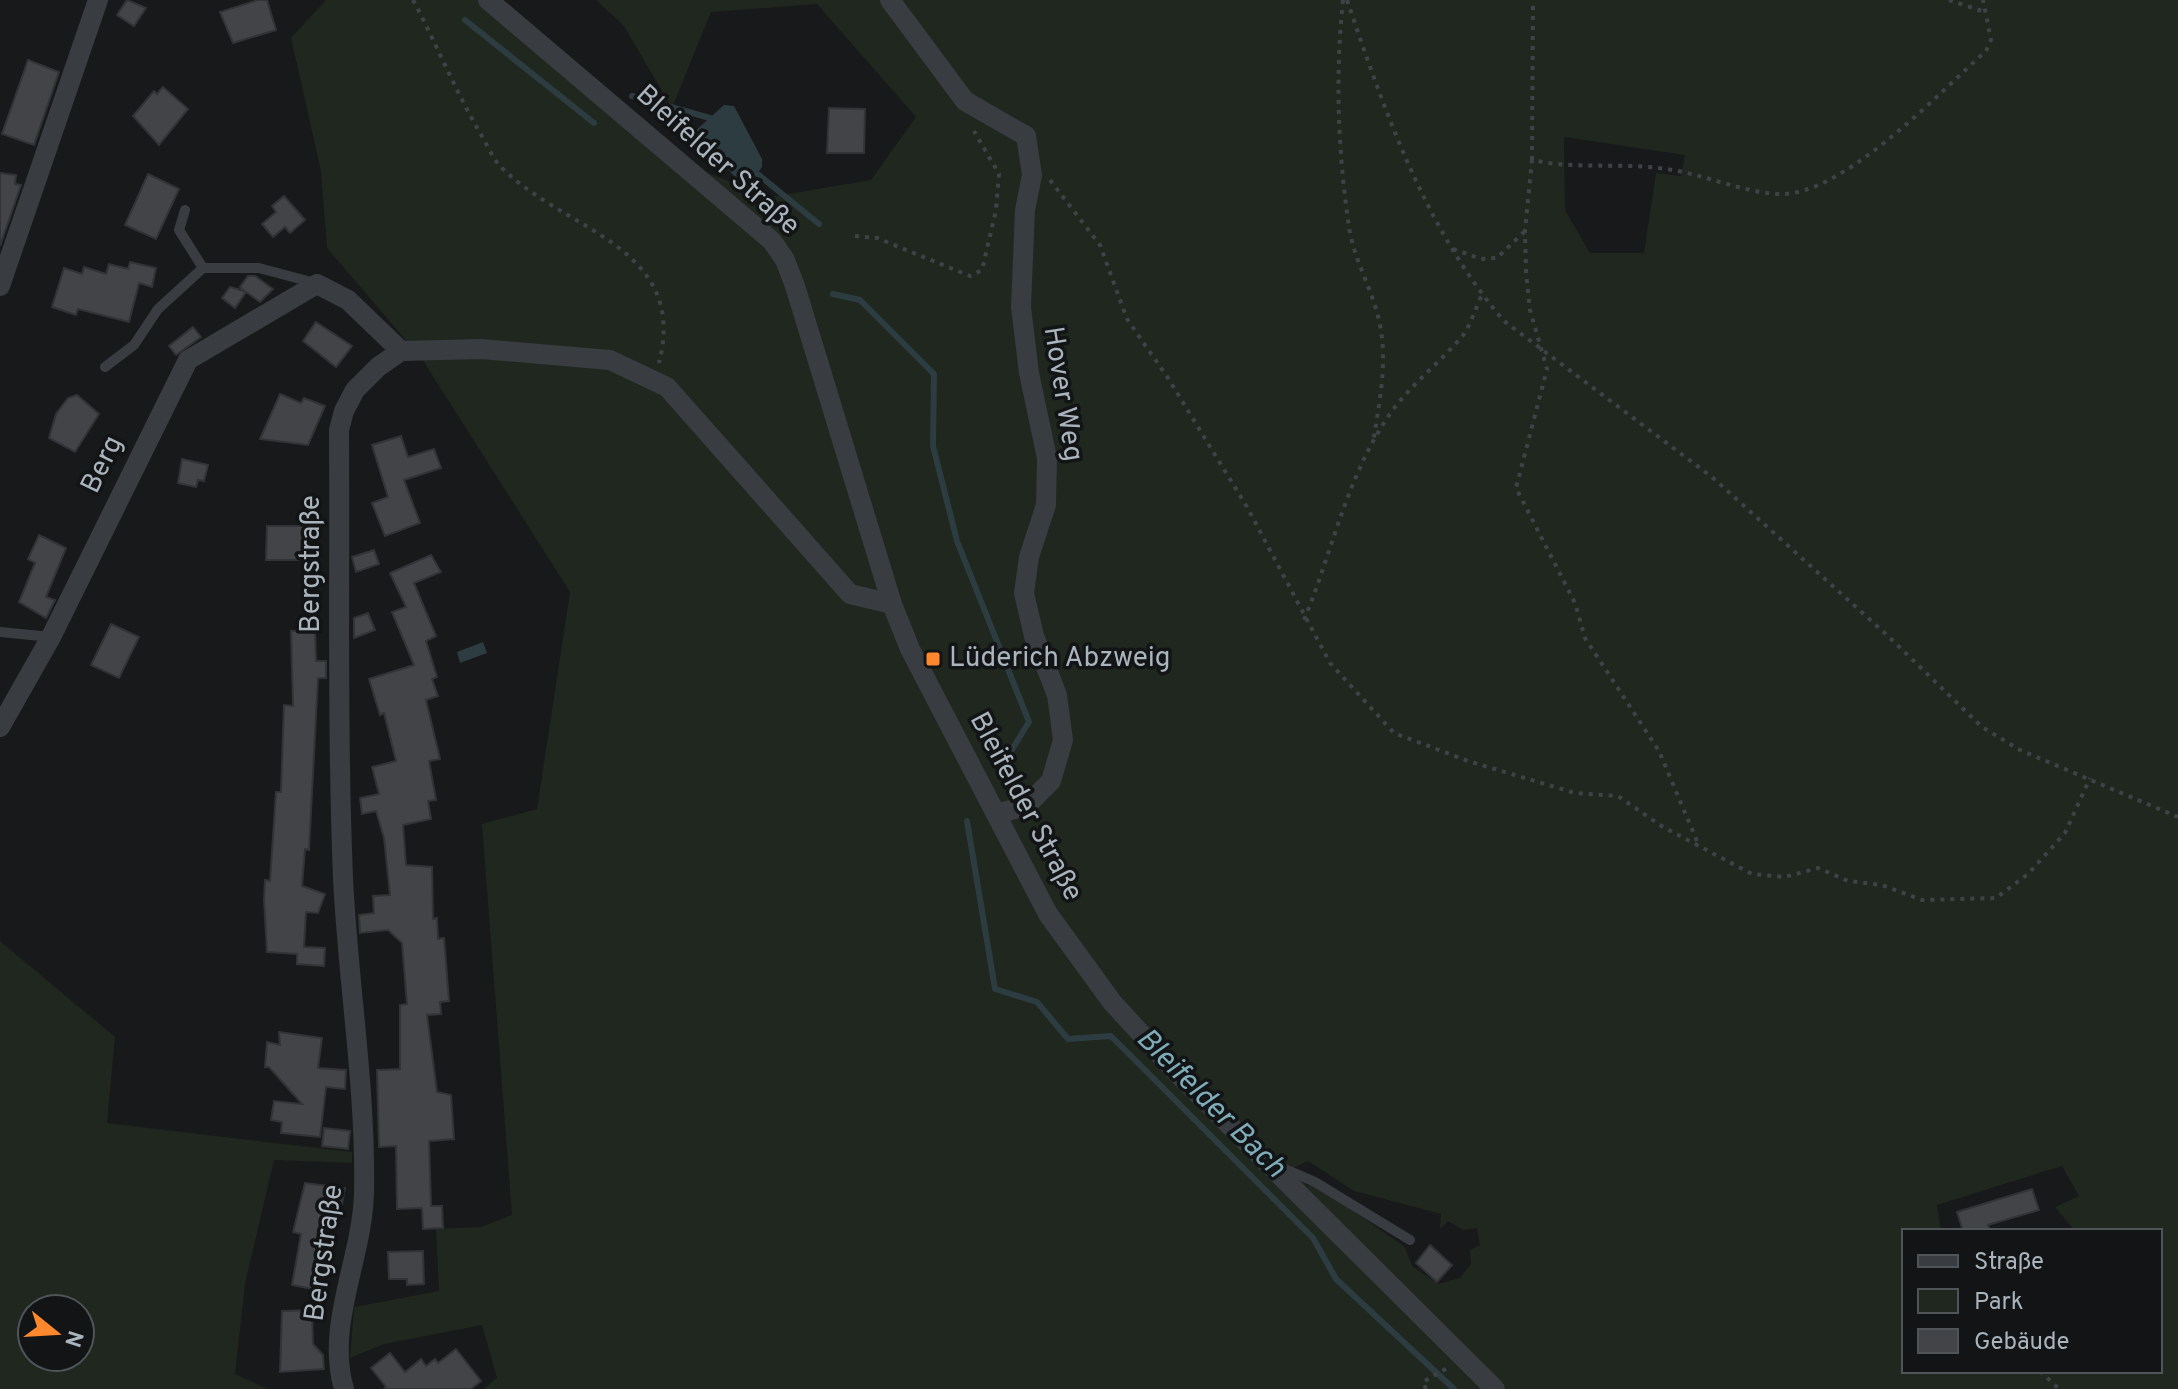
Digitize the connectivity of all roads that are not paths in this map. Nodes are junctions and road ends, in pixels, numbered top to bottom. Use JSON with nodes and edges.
{"nodes":[{"id":1,"x":98,"y":0,"type":"edge"},
{"id":2,"x":488,"y":0,"type":"edge"},
{"id":3,"x":890,"y":0,"type":"edge"},
{"id":4,"x":185,"y":210,"type":"dead end"},
{"id":5,"x":203,"y":268,"type":"junction"},
{"id":6,"x":317,"y":284,"type":"junction"},
{"id":7,"x":0,"y":286,"type":"edge"},
{"id":8,"x":401,"y":351,"type":"junction"},
{"id":9,"x":105,"y":367,"type":"dead end"},
{"id":10,"x":892,"y":604,"type":"junction"},
{"id":11,"x":0,"y":632,"type":"edge"},
{"id":12,"x":51,"y":637,"type":"junction"},
{"id":13,"x":0,"y":727,"type":"edge"},
{"id":14,"x":996,"y":814,"type":"junction"},
{"id":15,"x":1265,"y":1161,"type":"junction"},
{"id":16,"x":1410,"y":1240,"type":"dead end"},
{"id":17,"x":344,"y":1389,"type":"edge"},
{"id":18,"x":1495,"y":1389,"type":"edge"}],
"edges":[{"from":1,"to":7,"type":"street"},
{"from":2,"to":10,"type":"street","name":"Bleifelder Straße"},
{"from":3,"to":14,"type":"street","name":"Hover Weg"},
{"from":4,"to":5,"type":"lane"},
{"from":5,"to":6,"type":"lane"},
{"from":5,"to":9,"type":"lane"},
{"from":6,"to":8,"type":"street"},
{"from":6,"to":12,"type":"street","name":"Berg"},
{"from":8,"to":10,"type":"street"},
{"from":8,"to":17,"type":"street","name":"Bergstraße"},
{"from":10,"to":14,"type":"street","name":"Bleifelder Straße"},
{"from":11,"to":12,"type":"lane"},
{"from":12,"to":13,"type":"street","name":"Berg"},
{"from":14,"to":15,"type":"street","name":"Bleifelder Straße"},
{"from":15,"to":16,"type":"lane"},
{"from":15,"to":18,"type":"street","name":"Bleifelder Straße"}]}
